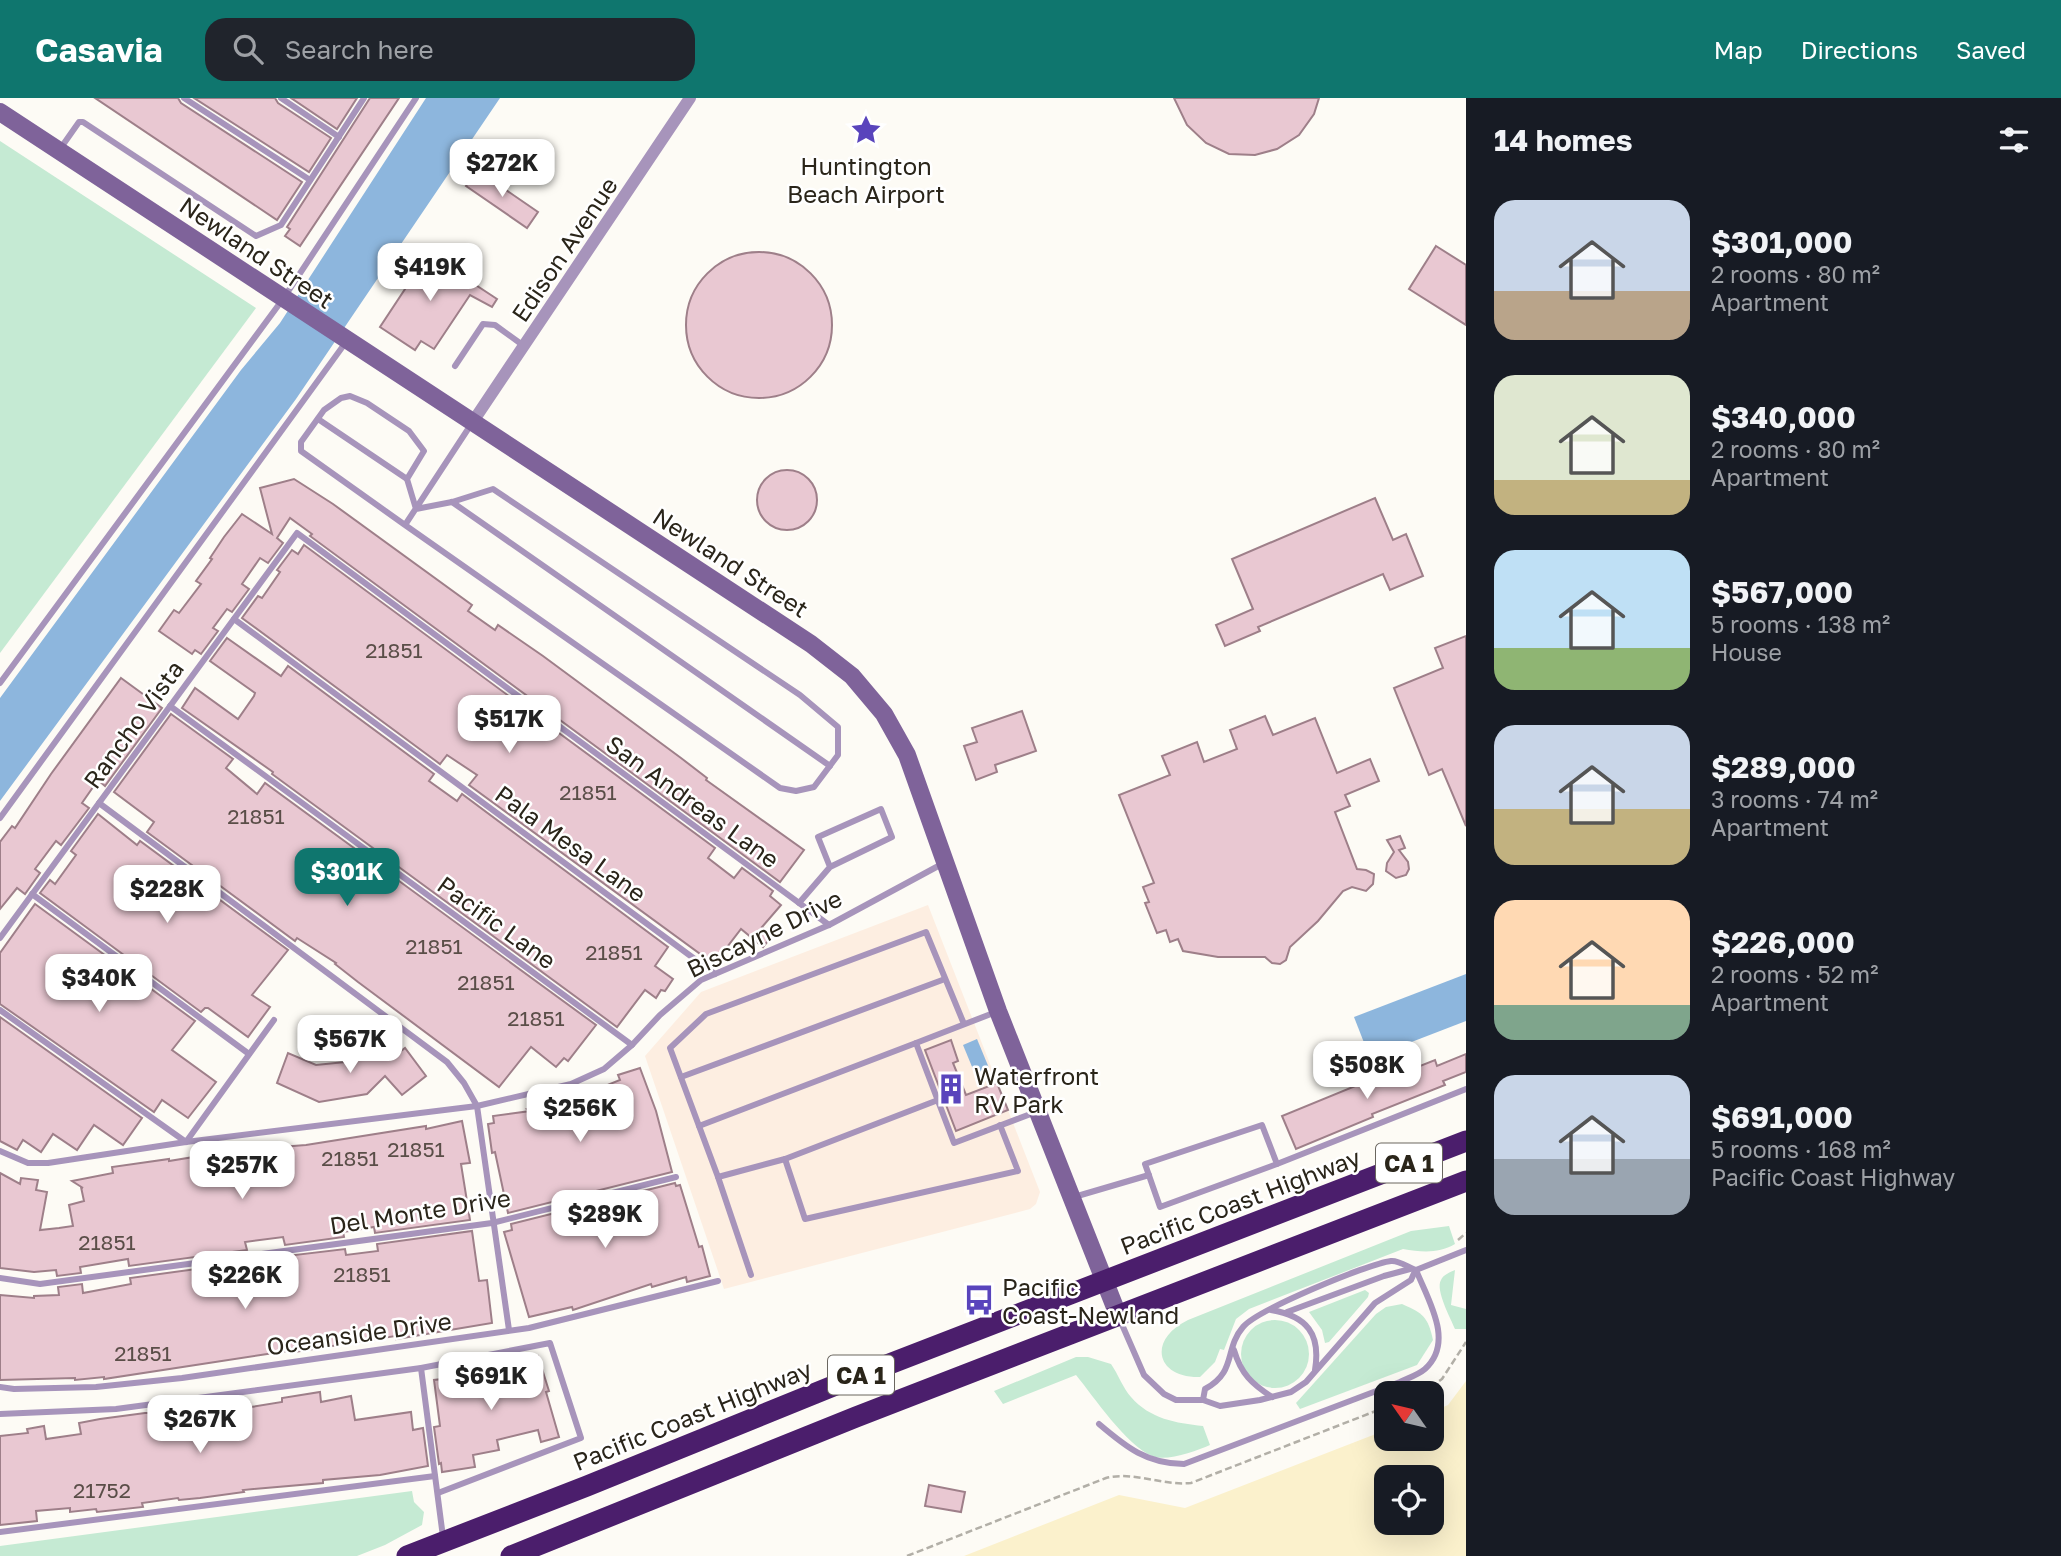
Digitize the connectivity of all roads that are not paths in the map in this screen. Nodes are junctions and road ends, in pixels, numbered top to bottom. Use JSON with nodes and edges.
{"nodes":[{"id":1,"x":184,"y":98,"type":"edge"},
{"id":2,"x":281,"y":98,"type":"edge"},
{"id":3,"x":365,"y":98,"type":"edge"},
{"id":4,"x":416,"y":98,"type":"edge"},
{"id":5,"x":690,"y":98,"type":"edge"},
{"id":6,"x":0,"y":112,"type":"edge"},
{"id":7,"x":339,"y":137,"type":"junction"},
{"id":8,"x":59,"y":151,"type":"junction"},
{"id":9,"x":310,"y":180,"type":"junction"},
{"id":10,"x":286,"y":301,"type":"junction"},
{"id":11,"x":343,"y":339,"type":"junction"},
{"id":12,"x":524,"y":346,"type":"junction"},
{"id":13,"x":455,"y":366,"type":"dead end"},
{"id":14,"x":318,"y":419,"type":"junction"},
{"id":15,"x":472,"y":423,"type":"junction"},
{"id":16,"x":407,"y":479,"type":"junction"},
{"id":17,"x":452,"y":502,"type":"junction"},
{"id":18,"x":416,"y":509,"type":"junction"},
{"id":19,"x":405,"y":525,"type":"junction"},
{"id":20,"x":297,"y":534,"type":"joint"},
{"id":21,"x":234,"y":619,"type":"junction"},
{"id":22,"x":0,"y":683,"type":"edge"},
{"id":23,"x":170,"y":706,"type":"junction"},
{"id":24,"x":830,"y":766,"type":"junction"},
{"id":25,"x":99,"y":803,"type":"junction"},
{"id":26,"x":0,"y":818,"type":"edge"},
{"id":27,"x":946,"y":862,"type":"junction"},
{"id":28,"x":830,"y":867,"type":"junction"},
{"id":29,"x":32,"y":894,"type":"junction"},
{"id":30,"x":799,"y":902,"type":"junction"},
{"id":31,"x":829,"y":925,"type":"junction"},
{"id":32,"x":0,"y":937,"type":"edge"},
{"id":33,"x":715,"y":974,"type":"junction"},
{"id":34,"x":945,"y":979,"type":"junction"},
{"id":35,"x":0,"y":1010,"type":"edge"},
{"id":36,"x":998,"y":1011,"type":"junction"},
{"id":37,"x":274,"y":1020,"type":"dead end"},
{"id":38,"x":964,"y":1024,"type":"junction"},
{"id":39,"x":916,"y":1043,"type":"junction"},
{"id":40,"x":632,"y":1045,"type":"junction"},
{"id":41,"x":250,"y":1054,"type":"junction"},
{"id":42,"x":681,"y":1077,"type":"junction"},
{"id":43,"x":1466,"y":1089,"type":"edge"},
{"id":44,"x":938,"y":1100,"type":"junction"},
{"id":45,"x":477,"y":1106,"type":"junction"},
{"id":46,"x":1038,"y":1112,"type":"junction"},
{"id":47,"x":1000,"y":1125,"type":"junction"},
{"id":48,"x":699,"y":1126,"type":"junction"},
{"id":49,"x":1466,"y":1141,"type":"edge"},
{"id":50,"x":186,"y":1142,"type":"junction"},
{"id":51,"x":0,"y":1151,"type":"edge"},
{"id":52,"x":785,"y":1159,"type":"junction"},
{"id":53,"x":1277,"y":1164,"type":"junction"},
{"id":54,"x":1149,"y":1175,"type":"junction"},
{"id":55,"x":676,"y":1177,"type":"dead end"},
{"id":56,"x":718,"y":1177,"type":"junction"},
{"id":57,"x":1466,"y":1181,"type":"edge"},
{"id":58,"x":1072,"y":1198,"type":"junction"},
{"id":59,"x":492,"y":1223,"type":"junction"},
{"id":60,"x":1466,"y":1251,"type":"edge"},
{"id":61,"x":1414,"y":1269,"type":"junction"},
{"id":62,"x":751,"y":1275,"type":"dead end"},
{"id":63,"x":0,"y":1278,"type":"edge"},
{"id":64,"x":718,"y":1281,"type":"dead end"},
{"id":65,"x":1105,"y":1282,"type":"junction"},
{"id":66,"x":1271,"y":1310,"type":"junction"},
{"id":67,"x":1287,"y":1312,"type":"junction"},
{"id":68,"x":1118,"y":1315,"type":"junction"},
{"id":69,"x":509,"y":1330,"type":"junction"},
{"id":70,"x":1233,"y":1349,"type":"junction"},
{"id":71,"x":421,"y":1368,"type":"junction"},
{"id":72,"x":1315,"y":1372,"type":"junction"},
{"id":73,"x":0,"y":1387,"type":"edge"},
{"id":74,"x":1272,"y":1397,"type":"junction"},
{"id":75,"x":1203,"y":1400,"type":"junction"},
{"id":76,"x":0,"y":1414,"type":"edge"},
{"id":77,"x":1099,"y":1424,"type":"dead end"},
{"id":78,"x":435,"y":1476,"type":"junction"},
{"id":79,"x":438,"y":1493,"type":"junction"},
{"id":80,"x":0,"y":1532,"type":"edge"},
{"id":81,"x":444,"y":1543,"type":"junction"},
{"id":82,"x":407,"y":1556,"type":"edge"},
{"id":83,"x":511,"y":1556,"type":"edge"}],
"edges":[{"from":1,"to":9,"type":"lane"},
{"from":2,"to":7,"type":"lane"},
{"from":3,"to":7,"type":"lane"},
{"from":4,"to":10,"type":"lane"},
{"from":5,"to":12,"type":"street","name":"Edison Avenue"},
{"from":6,"to":8,"type":"street","name":"Newland Street"},
{"from":7,"to":9,"type":"lane"},
{"from":8,"to":9,"type":"lane"},
{"from":8,"to":10,"type":"street","name":"Newland Street"},
{"from":10,"to":11,"type":"street","name":"Newland Street"},
{"from":10,"to":22,"type":"lane"},
{"from":11,"to":15,"type":"street","name":"Newland Street"},
{"from":11,"to":26,"type":"lane"},
{"from":12,"to":13,"type":"lane"},
{"from":12,"to":15,"type":"street","name":"Edison Avenue"},
{"from":14,"to":16,"type":"lane"},
{"from":14,"to":16,"type":"lane"},
{"from":14,"to":19,"type":"lane"},
{"from":15,"to":18,"type":"lane"},
{"from":15,"to":27,"type":"street","name":"Newland Street"},
{"from":16,"to":18,"type":"lane"},
{"from":17,"to":18,"type":"lane"},
{"from":17,"to":24,"type":"lane"},
{"from":17,"to":24,"type":"lane"},
{"from":18,"to":19,"type":"lane"},
{"from":19,"to":24,"type":"lane"},
{"from":20,"to":21,"type":"lane","name":"Rancho Vista"},
{"from":20,"to":30,"type":"lane","name":"San Andreas Lane"},
{"from":21,"to":23,"type":"lane","name":"Rancho Vista"},
{"from":21,"to":33,"type":"lane","name":"Pala Mesa Lane"},
{"from":23,"to":25,"type":"lane","name":"Rancho Vista"},
{"from":23,"to":40,"type":"lane","name":"Pacific Lane"},
{"from":25,"to":29,"type":"lane","name":"Rancho Vista"},
{"from":25,"to":45,"type":"lane"},
{"from":27,"to":31,"type":"lane","name":"Biscayne Drive"},
{"from":27,"to":36,"type":"street","name":"Newland Street"},
{"from":28,"to":28,"type":"lane"},
{"from":28,"to":30,"type":"lane"},
{"from":29,"to":32,"type":"lane","name":"Rancho Vista"},
{"from":29,"to":41,"type":"lane"},
{"from":30,"to":31,"type":"lane","name":"San Andreas Lane"},
{"from":31,"to":33,"type":"lane","name":"Biscayne Drive"},
{"from":33,"to":40,"type":"lane","name":"Biscayne Drive"},
{"from":34,"to":38,"type":"lane"},
{"from":34,"to":42,"type":"lane"},
{"from":34,"to":42,"type":"lane"},
{"from":35,"to":50,"type":"lane"},
{"from":36,"to":38,"type":"lane"},
{"from":36,"to":46,"type":"street","name":"Newland Street"},
{"from":37,"to":41,"type":"lane"},
{"from":38,"to":39,"type":"lane"},
{"from":39,"to":44,"type":"lane"},
{"from":39,"to":48,"type":"lane"},
{"from":40,"to":45,"type":"lane","name":"Biscayne Drive"},
{"from":41,"to":50,"type":"lane"},
{"from":42,"to":48,"type":"lane"},
{"from":43,"to":53,"type":"lane"},
{"from":44,"to":47,"type":"lane"},
{"from":44,"to":52,"type":"lane"},
{"from":45,"to":50,"type":"lane","name":"Biscayne Drive"},
{"from":45,"to":59,"type":"lane"},
{"from":46,"to":47,"type":"lane"},
{"from":46,"to":58,"type":"street","name":"Newland Street"},
{"from":47,"to":52,"type":"lane"},
{"from":48,"to":56,"type":"lane"},
{"from":49,"to":65,"type":"highway","name":"Pacific Coast Highway","number":"CA 1"},
{"from":50,"to":51,"type":"lane","name":"Biscayne Drive"},
{"from":52,"to":56,"type":"lane"},
{"from":53,"to":54,"type":"lane"},
{"from":53,"to":54,"type":"lane"},
{"from":54,"to":58,"type":"lane"},
{"from":55,"to":59,"type":"lane","name":"Del Monte Drive"},
{"from":56,"to":62,"type":"lane"},
{"from":57,"to":68,"type":"highway","number":"CA 1"},
{"from":58,"to":65,"type":"street","name":"Newland Street"},
{"from":59,"to":63,"type":"lane","name":"Del Monte Drive"},
{"from":59,"to":69,"type":"lane"},
{"from":60,"to":61,"type":"lane"},
{"from":61,"to":66,"type":"lane"},
{"from":61,"to":67,"type":"lane"},
{"from":61,"to":72,"type":"lane"},
{"from":61,"to":77,"type":"lane"},
{"from":64,"to":69,"type":"lane","name":"Oceanside Drive"},
{"from":65,"to":68,"type":"street","name":"Newland Street"},
{"from":65,"to":81,"type":"highway","name":"Pacific Coast Highway","number":"CA 1"},
{"from":66,"to":67,"type":"lane"},
{"from":66,"to":70,"type":"lane"},
{"from":67,"to":72,"type":"lane"},
{"from":68,"to":75,"type":"lane"},
{"from":68,"to":83,"type":"highway","number":"CA 1"},
{"from":69,"to":73,"type":"lane","name":"Oceanside Drive"},
{"from":70,"to":74,"type":"lane"},
{"from":70,"to":75,"type":"lane"},
{"from":71,"to":76,"type":"lane"},
{"from":71,"to":78,"type":"lane"},
{"from":71,"to":79,"type":"lane"},
{"from":72,"to":74,"type":"lane"},
{"from":74,"to":75,"type":"lane"},
{"from":78,"to":79,"type":"lane"},
{"from":78,"to":80,"type":"lane"},
{"from":79,"to":81,"type":"lane"},
{"from":81,"to":82,"type":"highway","name":"Pacific Coast Highway","number":"CA 1"}]}
